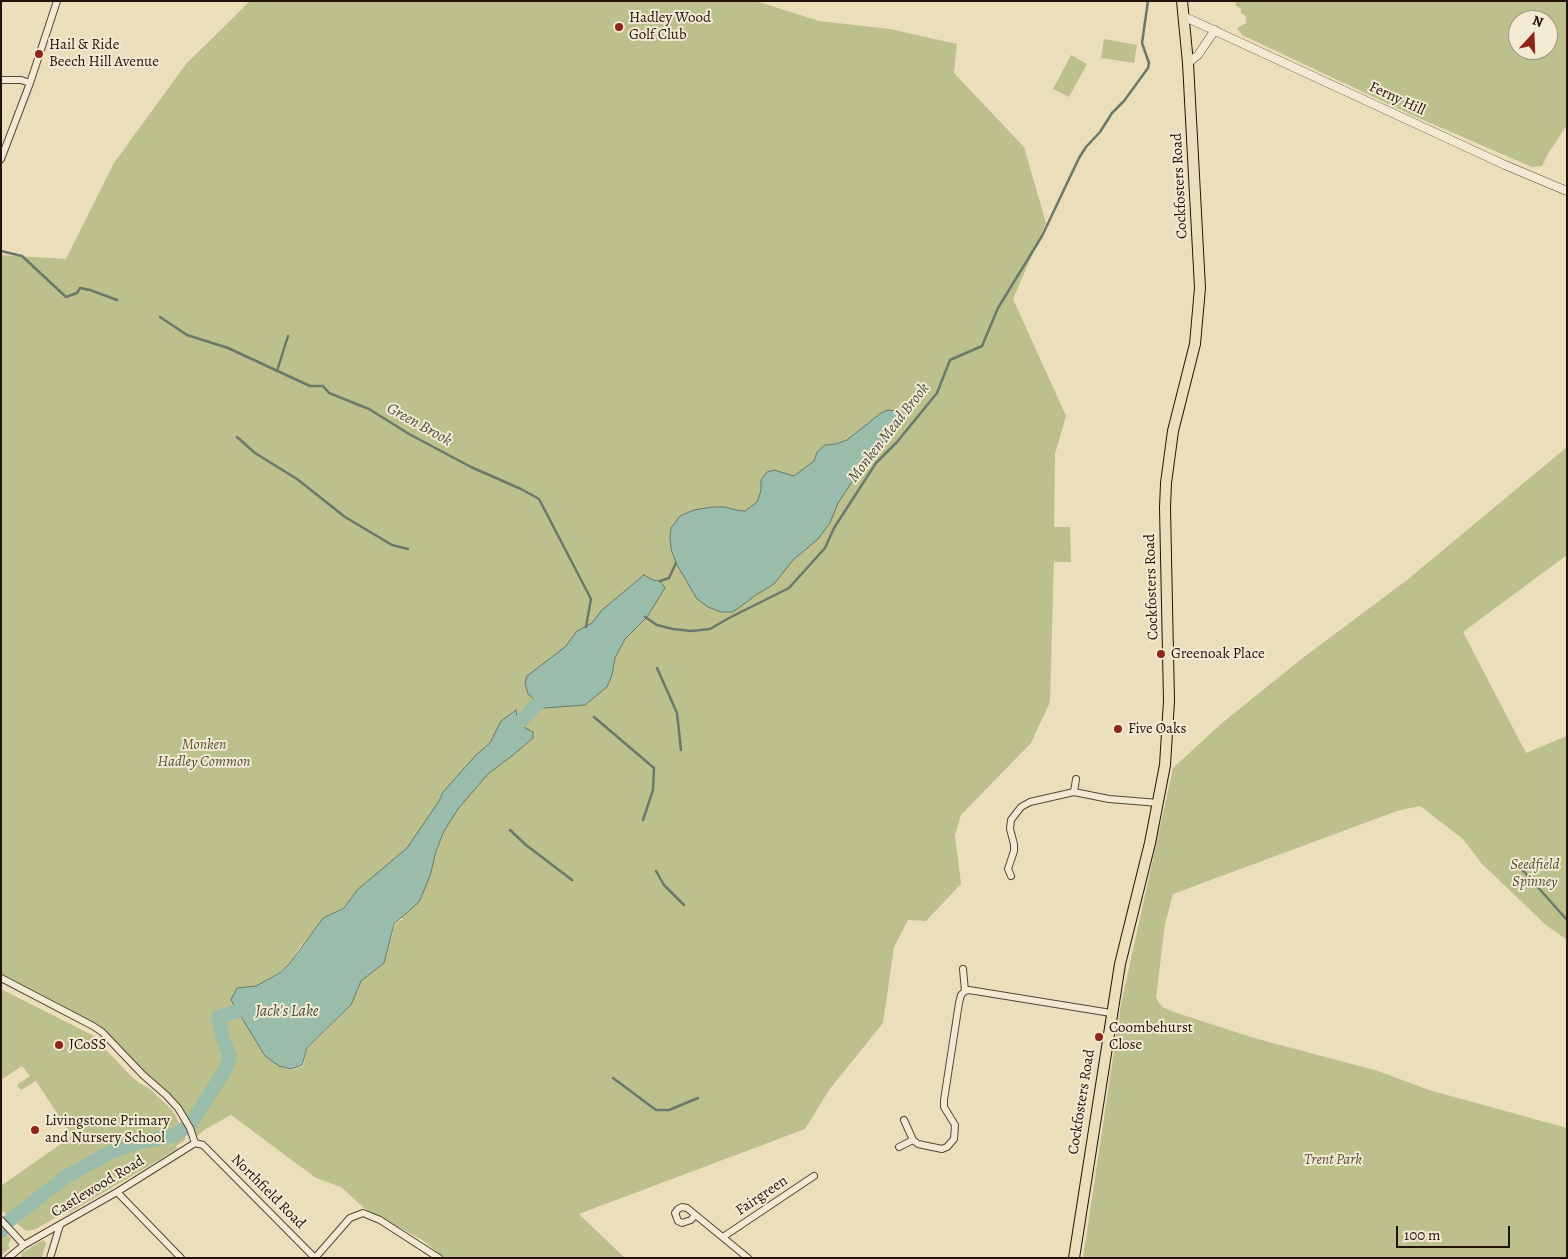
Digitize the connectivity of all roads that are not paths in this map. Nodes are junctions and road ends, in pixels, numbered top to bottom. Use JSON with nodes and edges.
{"nodes":[{"id":1,"x":57,"y":1,"type":"edge"},
{"id":2,"x":1182,"y":1,"type":"edge"},
{"id":3,"x":1183,"y":16,"type":"junction"},
{"id":4,"x":1215,"y":30,"type":"junction"},
{"id":5,"x":1188,"y":63,"type":"junction"},
{"id":6,"x":1,"y":80,"type":"edge"},
{"id":7,"x":30,"y":83,"type":"junction"},
{"id":8,"x":1,"y":160,"type":"edge"},
{"id":9,"x":1567,"y":191,"type":"edge"},
{"id":10,"x":1076,"y":779,"type":"dead end"},
{"id":11,"x":1074,"y":792,"type":"junction"},
{"id":12,"x":1159,"y":803,"type":"junction"},
{"id":13,"x":1011,"y":876,"type":"dead end"},
{"id":14,"x":963,"y":970,"type":"dead end"},
{"id":15,"x":1,"y":978,"type":"edge"},
{"id":16,"x":965,"y":991,"type":"junction"},
{"id":17,"x":1111,"y":1013,"type":"junction"},
{"id":18,"x":904,"y":1120,"type":"dead end"},
{"id":19,"x":913,"y":1140,"type":"junction"},
{"id":20,"x":195,"y":1143,"type":"junction"},
{"id":21,"x":900,"y":1147,"type":"dead end"},
{"id":22,"x":814,"y":1176,"type":"dead end"},
{"id":23,"x":117,"y":1192,"type":"junction"},
{"id":24,"x":695,"y":1215,"type":"dead end"},
{"id":25,"x":1,"y":1220,"type":"edge"},
{"id":26,"x":60,"y":1225,"type":"junction"},
{"id":27,"x":723,"y":1237,"type":"junction"},
{"id":28,"x":24,"y":1245,"type":"junction"},
{"id":29,"x":8,"y":1258,"type":"edge"},
{"id":30,"x":50,"y":1258,"type":"edge"},
{"id":31,"x":181,"y":1258,"type":"edge"},
{"id":32,"x":315,"y":1258,"type":"edge"},
{"id":33,"x":439,"y":1258,"type":"edge"},
{"id":34,"x":748,"y":1258,"type":"edge"},
{"id":35,"x":1074,"y":1258,"type":"edge"}],
"edges":[{"from":1,"to":7,"type":"street"},
{"from":2,"to":3,"type":"main road","name":"Cockfosters Road"},
{"from":3,"to":4,"type":"street","name":"Ferny Hill"},
{"from":3,"to":5,"type":"main road","name":"Cockfosters Road"},
{"from":4,"to":5,"type":"street"},
{"from":4,"to":9,"type":"street","name":"Ferny Hill"},
{"from":5,"to":12,"type":"main road","name":"Cockfosters Road"},
{"from":6,"to":7,"type":"street"},
{"from":7,"to":8,"type":"street"},
{"from":10,"to":11,"type":"street"},
{"from":11,"to":12,"type":"street"},
{"from":11,"to":13,"type":"street"},
{"from":12,"to":17,"type":"main road","name":"Cockfosters Road"},
{"from":14,"to":16,"type":"street"},
{"from":15,"to":20,"type":"street"},
{"from":16,"to":17,"type":"street"},
{"from":16,"to":19,"type":"street"},
{"from":17,"to":35,"type":"main road","name":"Cockfosters Road"},
{"from":18,"to":19,"type":"street"},
{"from":19,"to":21,"type":"street"},
{"from":20,"to":23,"type":"street","name":"Castlewood Road"},
{"from":20,"to":32,"type":"street","name":"Northfield Road"},
{"from":22,"to":27,"type":"street","name":"Fairgreen"},
{"from":23,"to":26,"type":"street","name":"Castlewood Road"},
{"from":23,"to":31,"type":"street"},
{"from":24,"to":27,"type":"street"},
{"from":25,"to":28,"type":"street"},
{"from":26,"to":28,"type":"street","name":"Castlewood Road"},
{"from":26,"to":30,"type":"street"},
{"from":27,"to":34,"type":"street"},
{"from":28,"to":29,"type":"street","name":"Castlewood Road"},
{"from":32,"to":33,"type":"street"}]}
